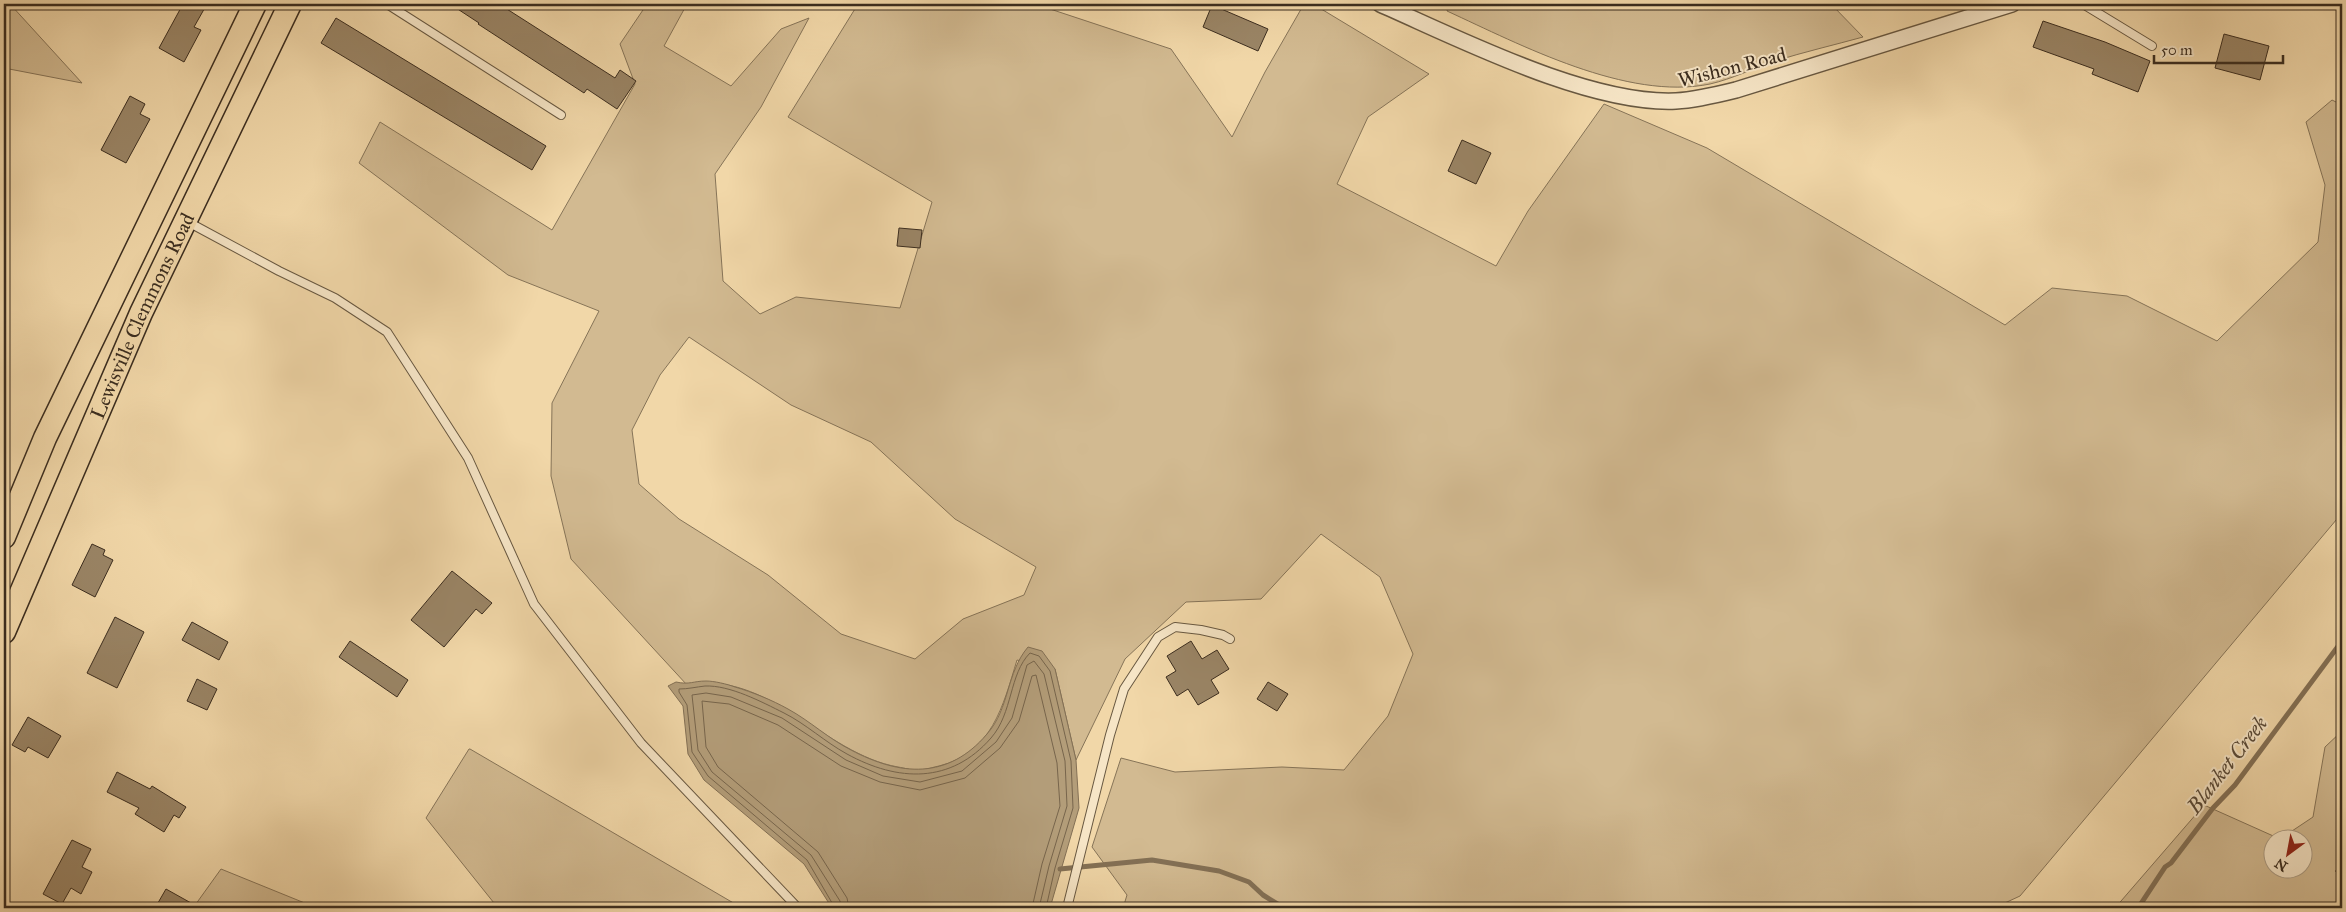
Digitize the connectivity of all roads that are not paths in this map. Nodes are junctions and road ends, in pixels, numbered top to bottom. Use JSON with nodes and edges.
{"nodes":[{"id":1,"x":255,"y":4,"type":"edge"},
{"id":2,"x":290,"y":4,"type":"edge"},
{"id":3,"x":387,"y":4,"type":"edge"},
{"id":4,"x":1380,"y":4,"type":"edge"},
{"id":5,"x":2012,"y":4,"type":"edge"},
{"id":6,"x":2083,"y":4,"type":"edge"},
{"id":7,"x":2152,"y":46,"type":"dead end"},
{"id":8,"x":562,"y":115,"type":"dead end"},
{"id":9,"x":184,"y":220,"type":"junction"},
{"id":10,"x":4,"y":537,"type":"edge"},
{"id":11,"x":4,"y":632,"type":"edge"},
{"id":12,"x":1230,"y":639,"type":"dead end"},
{"id":13,"x":798,"y":908,"type":"edge"},
{"id":14,"x":1067,"y":908,"type":"edge"}],
"edges":[{"from":1,"to":10,"type":"main road","name":"Lewisville Clemmons Road"},
{"from":2,"to":9,"type":"main road","name":"Lewisville Clemmons Road"},
{"from":3,"to":8,"type":"lane"},
{"from":4,"to":5,"type":"street","name":"Wishon Road"},
{"from":6,"to":7,"type":"lane"},
{"from":9,"to":11,"type":"main road","name":"Lewisville Clemmons Road"},
{"from":9,"to":13,"type":"lane"},
{"from":12,"to":14,"type":"lane"}]}
